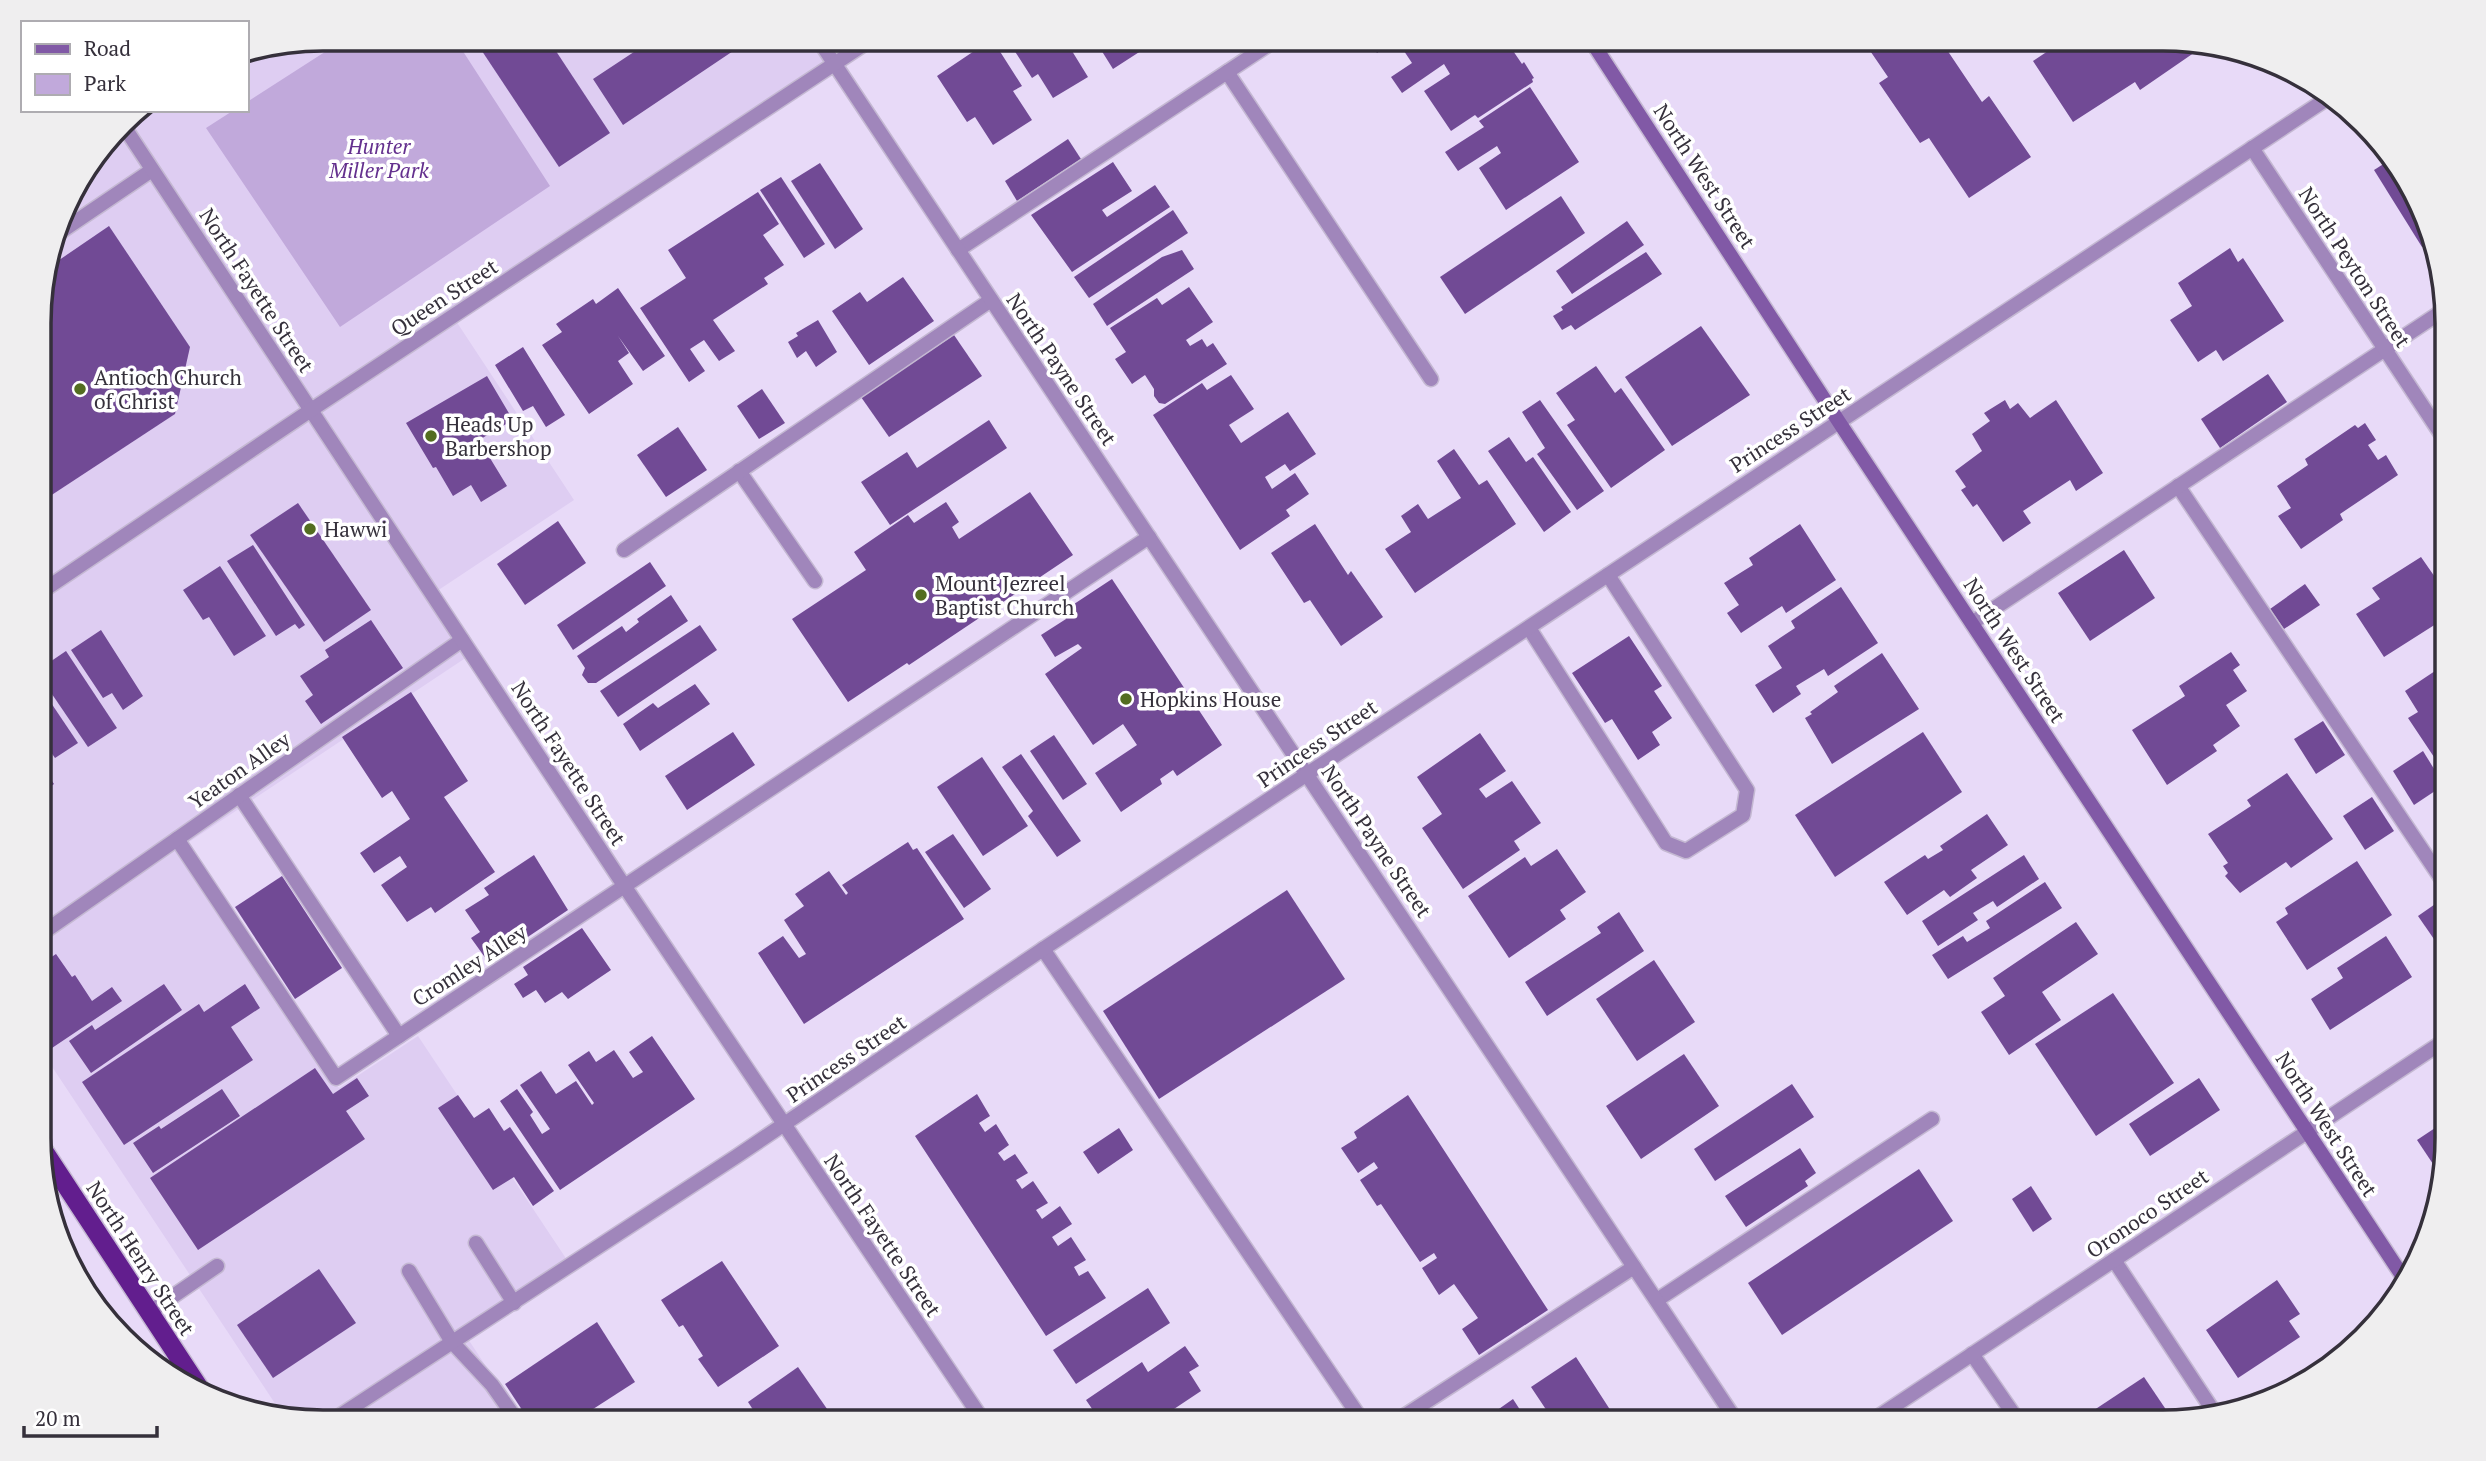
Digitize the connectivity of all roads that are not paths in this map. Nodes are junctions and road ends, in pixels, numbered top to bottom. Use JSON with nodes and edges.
{"nodes":[{"id":1,"x":826,"y":51,"type":"edge"},
{"id":2,"x":853,"y":51,"type":"edge"},
{"id":3,"x":1258,"y":51,"type":"edge"},
{"id":4,"x":1598,"y":51,"type":"edge"},
{"id":5,"x":834,"y":64,"type":"junction"},
{"id":6,"x":1227,"y":72,"type":"junction"},
{"id":7,"x":2321,"y":102,"type":"edge"},
{"id":8,"x":128,"y":132,"type":"edge"},
{"id":9,"x":2252,"y":148,"type":"junction"},
{"id":10,"x":152,"y":170,"type":"junction"},
{"id":11,"x":68,"y":227,"type":"edge"},
{"id":12,"x":958,"y":250,"type":"junction"},
{"id":13,"x":991,"y":300,"type":"junction"},
{"id":14,"x":2435,"y":316,"type":"edge"},
{"id":15,"x":2385,"y":350,"type":"junction"},
{"id":16,"x":1431,"y":379,"type":"dead end"},
{"id":17,"x":311,"y":410,"type":"junction"},
{"id":18,"x":1839,"y":422,"type":"junction"},
{"id":19,"x":2435,"y":425,"type":"edge"},
{"id":20,"x":739,"y":471,"type":"junction"},
{"id":21,"x":2178,"y":486,"type":"junction"},
{"id":22,"x":1149,"y":537,"type":"junction"},
{"id":23,"x":624,"y":550,"type":"dead end"},
{"id":24,"x":1608,"y":575,"type":"junction"},
{"id":25,"x":815,"y":581,"type":"dead end"},
{"id":26,"x":51,"y":585,"type":"edge"},
{"id":27,"x":1972,"y":623,"type":"junction"},
{"id":28,"x":1529,"y":628,"type":"junction"},
{"id":29,"x":462,"y":640,"type":"junction"},
{"id":30,"x":1307,"y":775,"type":"junction"},
{"id":31,"x":239,"y":795,"type":"junction"},
{"id":32,"x":177,"y":839,"type":"junction"},
{"id":33,"x":2435,"y":869,"type":"edge"},
{"id":34,"x":625,"y":887,"type":"junction"},
{"id":35,"x":51,"y":927,"type":"edge"},
{"id":36,"x":1043,"y":949,"type":"junction"},
{"id":37,"x":399,"y":1036,"type":"junction"},
{"id":38,"x":2435,"y":1047,"type":"edge"},
{"id":39,"x":1932,"y":1119,"type":"dead end"},
{"id":40,"x":784,"y":1125,"type":"junction"},
{"id":41,"x":2308,"y":1132,"type":"junction"},
{"id":42,"x":52,"y":1163,"type":"edge"},
{"id":43,"x":475,"y":1243,"type":"dead end"},
{"id":44,"x":2114,"y":1260,"type":"junction"},
{"id":45,"x":217,"y":1266,"type":"dead end"},
{"id":46,"x":1634,"y":1266,"type":"junction"},
{"id":47,"x":409,"y":1271,"type":"dead end"},
{"id":48,"x":2400,"y":1272,"type":"edge"},
{"id":49,"x":1657,"y":1300,"type":"junction"},
{"id":50,"x":514,"y":1303,"type":"junction"},
{"id":51,"x":150,"y":1312,"type":"junction"},
{"id":52,"x":452,"y":1342,"type":"junction"},
{"id":53,"x":1972,"y":1354,"type":"junction"},
{"id":54,"x":192,"y":1377,"type":"edge"},
{"id":55,"x":2210,"y":1406,"type":"edge"},
{"id":56,"x":350,"y":1410,"type":"edge"},
{"id":57,"x":509,"y":1410,"type":"edge"},
{"id":58,"x":976,"y":1410,"type":"edge"},
{"id":59,"x":1355,"y":1410,"type":"edge"},
{"id":60,"x":1413,"y":1410,"type":"edge"},
{"id":61,"x":1729,"y":1410,"type":"edge"},
{"id":62,"x":1888,"y":1410,"type":"edge"},
{"id":63,"x":2011,"y":1410,"type":"edge"}],
"edges":[{"from":1,"to":5,"type":"street","name":"North Payne Street"},
{"from":2,"to":5,"type":"street","name":"Queen Street"},
{"from":3,"to":6,"type":"street"},
{"from":4,"to":18,"type":"main road","name":"North West Street"},
{"from":5,"to":12,"type":"street","name":"North Payne Street"},
{"from":5,"to":17,"type":"street","name":"Queen Street"},
{"from":6,"to":12,"type":"street"},
{"from":6,"to":16,"type":"street"},
{"from":7,"to":9,"type":"street","name":"Princess Street"},
{"from":8,"to":10,"type":"street","name":"North Fayette Street"},
{"from":9,"to":15,"type":"street","name":"North Peyton Street"},
{"from":9,"to":18,"type":"street","name":"Princess Street"},
{"from":10,"to":11,"type":"street"},
{"from":10,"to":17,"type":"street","name":"North Fayette Street"},
{"from":12,"to":13,"type":"street","name":"North Payne Street"},
{"from":13,"to":20,"type":"street"},
{"from":13,"to":22,"type":"street","name":"North Payne Street"},
{"from":14,"to":15,"type":"street"},
{"from":15,"to":19,"type":"street","name":"North Peyton Street"},
{"from":15,"to":21,"type":"street"},
{"from":17,"to":26,"type":"street","name":"Queen Street"},
{"from":17,"to":29,"type":"street","name":"North Fayette Street"},
{"from":18,"to":24,"type":"street","name":"Princess Street"},
{"from":18,"to":27,"type":"main road","name":"North West Street"},
{"from":20,"to":23,"type":"street"},
{"from":20,"to":25,"type":"street"},
{"from":21,"to":27,"type":"street"},
{"from":21,"to":33,"type":"street"},
{"from":22,"to":30,"type":"street","name":"North Payne Street"},
{"from":22,"to":34,"type":"street","name":"Cromley Alley"},
{"from":24,"to":28,"type":"street","name":"Princess Street"},
{"from":24,"to":28,"type":"street"},
{"from":27,"to":41,"type":"main road","name":"North West Street"},
{"from":28,"to":30,"type":"street","name":"Princess Street"},
{"from":29,"to":31,"type":"street","name":"Yeaton Alley"},
{"from":29,"to":34,"type":"street","name":"North Fayette Street"},
{"from":30,"to":36,"type":"street","name":"Princess Street"},
{"from":30,"to":46,"type":"street","name":"North Payne Street"},
{"from":31,"to":32,"type":"street","name":"Yeaton Alley"},
{"from":31,"to":37,"type":"street"},
{"from":32,"to":35,"type":"street","name":"Yeaton Alley"},
{"from":32,"to":37,"type":"street","name":"Cromley Alley"},
{"from":34,"to":37,"type":"street","name":"Cromley Alley"},
{"from":34,"to":40,"type":"street","name":"North Fayette Street"},
{"from":36,"to":40,"type":"street","name":"Princess Street"},
{"from":36,"to":59,"type":"street"},
{"from":38,"to":41,"type":"street","name":"Oronoco Street"},
{"from":39,"to":49,"type":"street"},
{"from":40,"to":50,"type":"street","name":"Princess Street"},
{"from":40,"to":58,"type":"street","name":"North Fayette Street"},
{"from":41,"to":44,"type":"street","name":"Oronoco Street"},
{"from":41,"to":48,"type":"main road","name":"North West Street"},
{"from":42,"to":51,"type":"highway","name":"North Henry Street"},
{"from":43,"to":50,"type":"street"},
{"from":44,"to":53,"type":"street","name":"Oronoco Street"},
{"from":44,"to":55,"type":"street"},
{"from":45,"to":51,"type":"street"},
{"from":46,"to":49,"type":"street","name":"North Payne Street"},
{"from":46,"to":60,"type":"street"},
{"from":47,"to":52,"type":"street"},
{"from":49,"to":61,"type":"street","name":"North Payne Street"},
{"from":50,"to":52,"type":"street","name":"Princess Street"},
{"from":51,"to":54,"type":"highway","name":"North Henry Street"},
{"from":52,"to":56,"type":"street","name":"Princess Street"},
{"from":52,"to":57,"type":"street"},
{"from":53,"to":62,"type":"street","name":"Oronoco Street"},
{"from":53,"to":63,"type":"street"}]}
